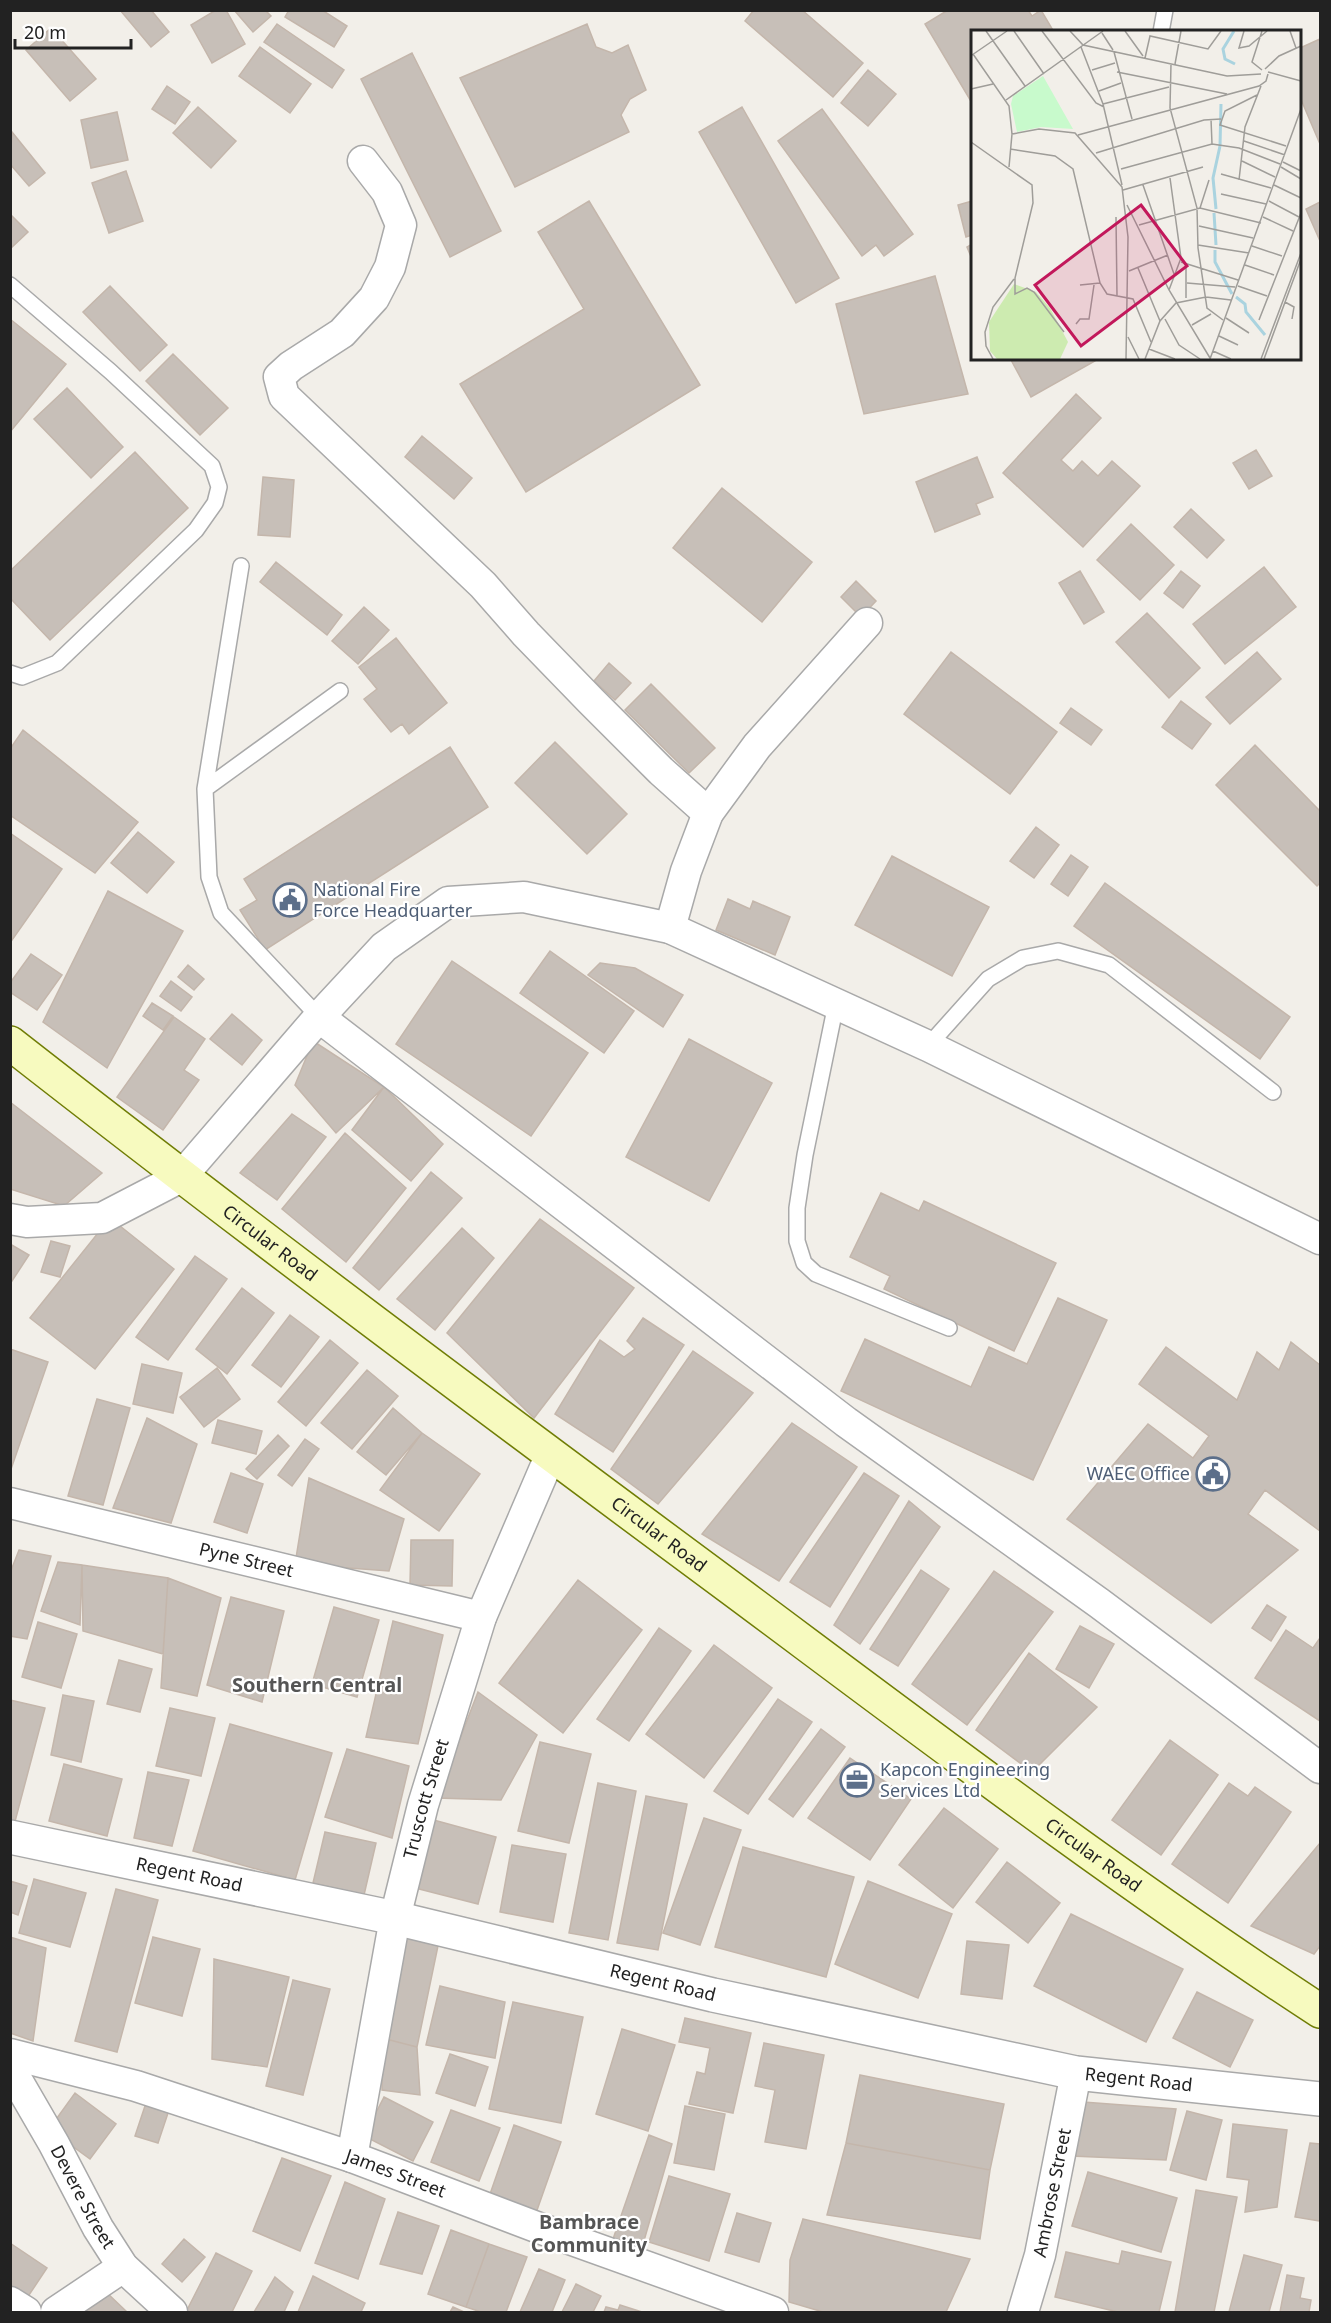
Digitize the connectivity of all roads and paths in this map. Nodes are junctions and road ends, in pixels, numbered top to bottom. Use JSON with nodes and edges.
{"nodes":[{"id":1,"x":1165,"y":10,"type":"edge"},
{"id":2,"x":1161,"y":30,"type":"edge"},
{"id":3,"x":363,"y":161,"type":"dead end"},
{"id":4,"x":10,"y":285,"type":"edge"},
{"id":5,"x":241,"y":566,"type":"dead end"},
{"id":6,"x":867,"y":623,"type":"dead end"},
{"id":7,"x":10,"y":673,"type":"edge"},
{"id":8,"x":340,"y":692,"type":"dead end"},
{"id":9,"x":205,"y":789,"type":"junction"},
{"id":10,"x":708,"y":813,"type":"junction"},
{"id":11,"x":670,"y":928,"type":"junction"},
{"id":12,"x":837,"y":1004,"type":"junction"},
{"id":13,"x":319,"y":1017,"type":"junction"},
{"id":14,"x":10,"y":1043,"type":"edge"},
{"id":15,"x":928,"y":1046,"type":"junction"},
{"id":16,"x":1273,"y":1092,"type":"dead end"},
{"id":17,"x":182,"y":1177,"type":"junction"},
{"id":18,"x":10,"y":1219,"type":"edge"},
{"id":19,"x":1320,"y":1239,"type":"edge"},
{"id":20,"x":949,"y":1328,"type":"dead end"},
{"id":21,"x":550,"y":1454,"type":"junction"},
{"id":22,"x":10,"y":1503,"type":"edge"},
{"id":23,"x":482,"y":1617,"type":"junction"},
{"id":24,"x":1320,"y":1768,"type":"edge"},
{"id":25,"x":10,"y":1837,"type":"edge"},
{"id":26,"x":395,"y":1918,"type":"junction"},
{"id":27,"x":1320,"y":2011,"type":"edge"},
{"id":28,"x":10,"y":2054,"type":"edge"},
{"id":29,"x":10,"y":2068,"type":"edge"},
{"id":30,"x":1076,"y":2073,"type":"junction"},
{"id":31,"x":1320,"y":2099,"type":"edge"},
{"id":32,"x":352,"y":2157,"type":"junction"},
{"id":33,"x":123,"y":2267,"type":"junction"},
{"id":34,"x":10,"y":2302,"type":"edge"},
{"id":35,"x":26,"y":2313,"type":"edge"},
{"id":36,"x":56,"y":2313,"type":"edge"},
{"id":37,"x":172,"y":2313,"type":"edge"},
{"id":38,"x":773,"y":2313,"type":"edge"},
{"id":39,"x":1023,"y":2313,"type":"edge"}],
"edges":[{"from":1,"to":2,"type":"lane"},
{"from":3,"to":10,"type":"street"},
{"from":4,"to":7,"type":"lane"},
{"from":5,"to":9,"type":"lane"},
{"from":6,"to":10,"type":"street"},
{"from":8,"to":9,"type":"lane"},
{"from":9,"to":13,"type":"lane"},
{"from":10,"to":11,"type":"street"},
{"from":11,"to":12,"type":"street"},
{"from":11,"to":13,"type":"street"},
{"from":12,"to":15,"type":"street"},
{"from":12,"to":20,"type":"lane"},
{"from":13,"to":17,"type":"street"},
{"from":13,"to":24,"type":"street"},
{"from":14,"to":17,"type":"main road","name":"Circular Road"},
{"from":15,"to":16,"type":"lane"},
{"from":15,"to":19,"type":"street"},
{"from":17,"to":18,"type":"street"},
{"from":17,"to":21,"type":"main road","name":"Circular Road"},
{"from":21,"to":23,"type":"street","name":"Truscott Street"},
{"from":21,"to":27,"type":"main road","name":"Circular Road"},
{"from":22,"to":23,"type":"street","name":"Pyne Street"},
{"from":23,"to":26,"type":"street","name":"Truscott Street"},
{"from":25,"to":26,"type":"street","name":"Regent Road"},
{"from":26,"to":30,"type":"street","name":"Regent Road"},
{"from":26,"to":32,"type":"street","name":"Truscott Street"},
{"from":28,"to":32,"type":"street","name":"James Street"},
{"from":29,"to":33,"type":"street","name":"Devere Street"},
{"from":30,"to":31,"type":"street","name":"Regent Road"},
{"from":30,"to":39,"type":"street","name":"Ambrose Street"},
{"from":32,"to":38,"type":"street","name":"James Street"},
{"from":33,"to":36,"type":"street"},
{"from":33,"to":37,"type":"street","name":"Devere Street"},
{"from":34,"to":35,"type":"street"}]}
